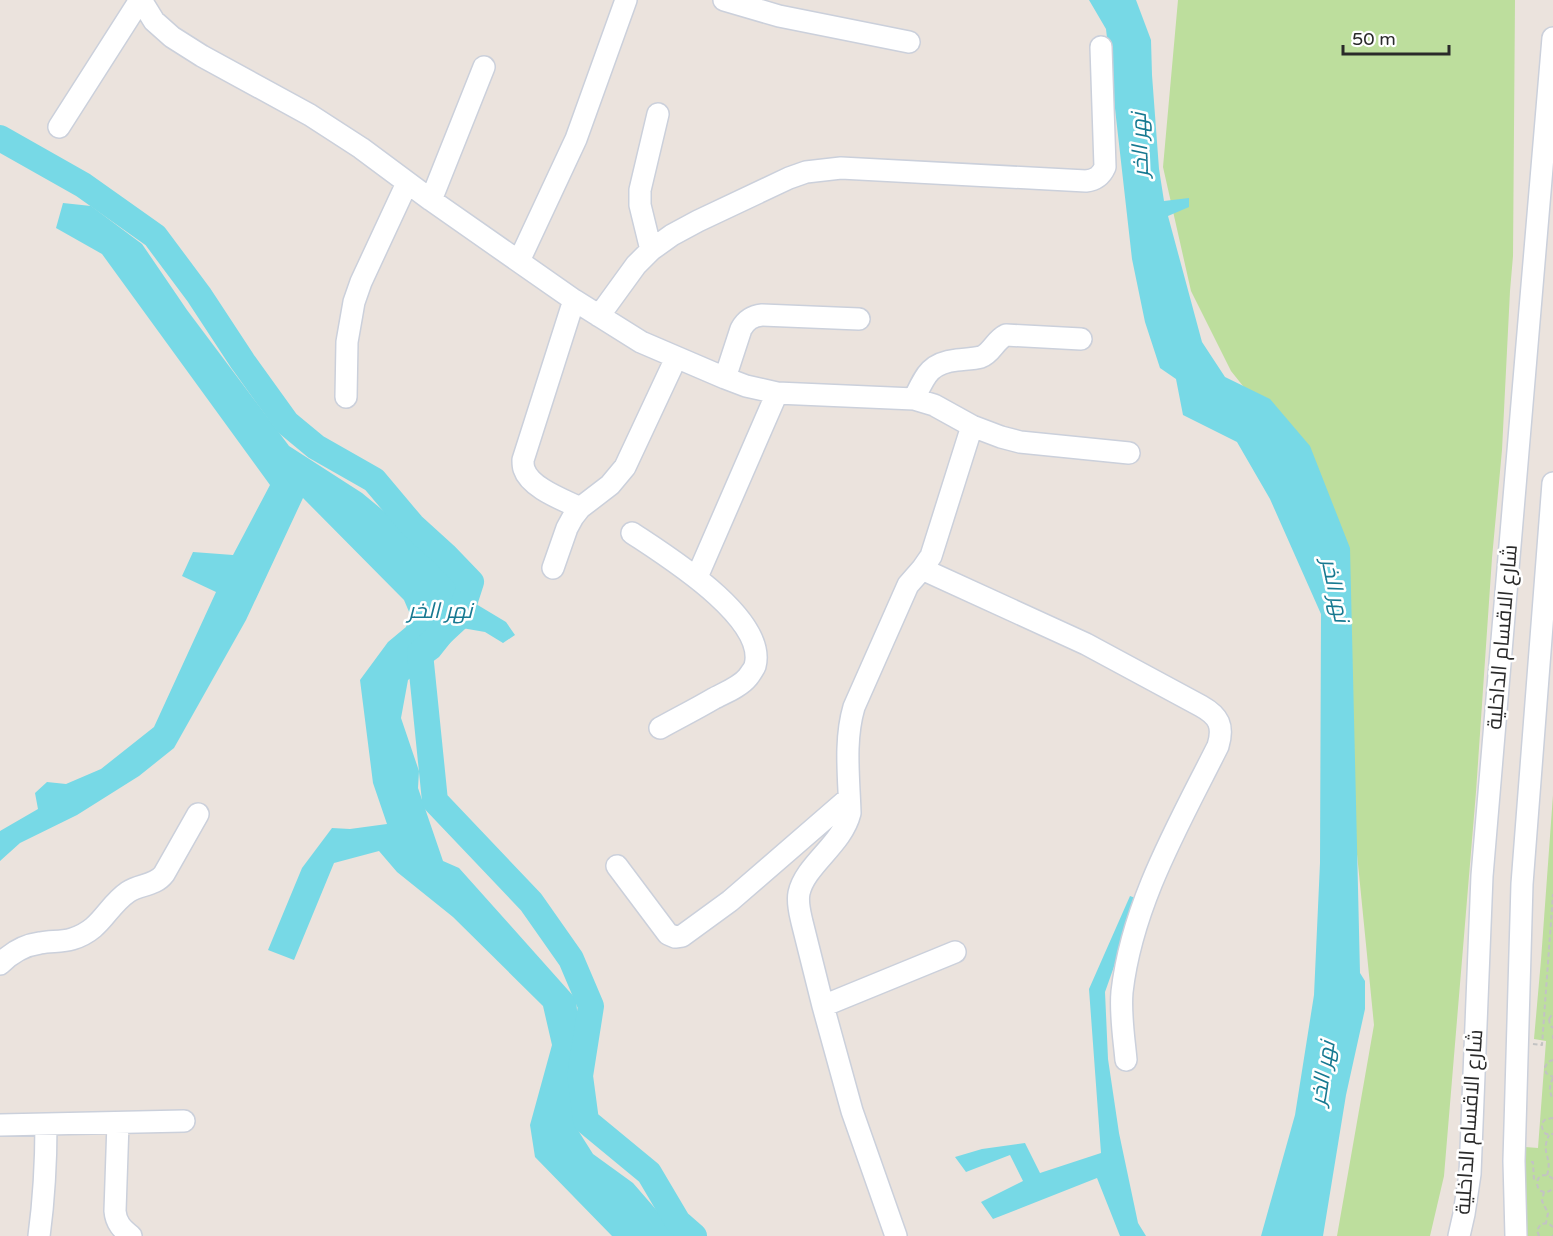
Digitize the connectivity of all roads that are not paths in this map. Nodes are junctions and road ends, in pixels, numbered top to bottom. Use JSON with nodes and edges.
{"nodes":[{"id":1,"x":141,"y":0,"type":"edge"},
{"id":2,"x":626,"y":0,"type":"edge"},
{"id":3,"x":724,"y":0,"type":"edge"},
{"id":4,"x":781,"y":8,"type":"edge"},
{"id":5,"x":1553,"y":38,"type":"edge"},
{"id":6,"x":909,"y":42,"type":"dead end"},
{"id":7,"x":1101,"y":47,"type":"dead end"},
{"id":8,"x":484,"y":68,"type":"dead end"},
{"id":9,"x":658,"y":114,"type":"dead end"},
{"id":10,"x":59,"y":128,"type":"dead end"},
{"id":11,"x":407,"y":183,"type":"junction"},
{"id":12,"x":431,"y":200,"type":"junction"},
{"id":13,"x":651,"y":250,"type":"junction"},
{"id":14,"x":519,"y":261,"type":"junction"},
{"id":15,"x":574,"y":300,"type":"junction"},
{"id":16,"x":599,"y":316,"type":"junction"},
{"id":17,"x":859,"y":319,"type":"dead end"},
{"id":18,"x":1081,"y":339,"type":"dead end"},
{"id":19,"x":676,"y":358,"type":"junction"},
{"id":20,"x":724,"y":378,"type":"junction"},
{"id":21,"x":777,"y":393,"type":"junction"},
{"id":22,"x":346,"y":397,"type":"dead end"},
{"id":23,"x":914,"y":399,"type":"junction"},
{"id":24,"x":972,"y":426,"type":"junction"},
{"id":25,"x":1129,"y":453,"type":"dead end"},
{"id":26,"x":1553,"y":483,"type":"edge"},
{"id":27,"x":580,"y":508,"type":"junction"},
{"id":28,"x":632,"y":533,"type":"dead end"},
{"id":29,"x":553,"y":568,"type":"dead end"},
{"id":30,"x":922,"y":569,"type":"junction"},
{"id":31,"x":697,"y":577,"type":"junction"},
{"id":32,"x":660,"y":728,"type":"dead end"},
{"id":33,"x":849,"y":798,"type":"junction"},
{"id":34,"x":198,"y":814,"type":"dead end"},
{"id":35,"x":617,"y":866,"type":"dead end"},
{"id":36,"x":955,"y":952,"type":"dead end"},
{"id":37,"x":0,"y":964,"type":"edge"},
{"id":38,"x":822,"y":1006,"type":"junction"},
{"id":39,"x":1126,"y":1060,"type":"dead end"},
{"id":40,"x":184,"y":1121,"type":"dead end"},
{"id":41,"x":118,"y":1123,"type":"junction"},
{"id":42,"x":46,"y":1124,"type":"junction"},
{"id":43,"x":0,"y":1125,"type":"edge"},
{"id":44,"x":1529,"y":1232,"type":"edge"},
{"id":45,"x":39,"y":1236,"type":"edge"},
{"id":46,"x":131,"y":1236,"type":"edge"},
{"id":47,"x":896,"y":1236,"type":"edge"},
{"id":48,"x":1459,"y":1236,"type":"edge"}],
"edges":[{"from":1,"to":10,"type":"street"},
{"from":1,"to":11,"type":"street"},
{"from":2,"to":14,"type":"street"},
{"from":3,"to":4,"type":"street"},
{"from":4,"to":6,"type":"street"},
{"from":5,"to":48,"type":"street","name":"شارع الاقسام الداخلية"},
{"from":7,"to":13,"type":"street"},
{"from":8,"to":12,"type":"street"},
{"from":9,"to":13,"type":"street"},
{"from":11,"to":12,"type":"street"},
{"from":11,"to":22,"type":"street"},
{"from":12,"to":14,"type":"street"},
{"from":13,"to":16,"type":"street"},
{"from":14,"to":15,"type":"street"},
{"from":15,"to":16,"type":"street"},
{"from":15,"to":27,"type":"street"},
{"from":16,"to":19,"type":"street"},
{"from":17,"to":20,"type":"street"},
{"from":18,"to":23,"type":"street"},
{"from":19,"to":20,"type":"street"},
{"from":19,"to":27,"type":"street"},
{"from":20,"to":21,"type":"street"},
{"from":21,"to":23,"type":"street"},
{"from":21,"to":31,"type":"street"},
{"from":23,"to":24,"type":"street"},
{"from":24,"to":25,"type":"street"},
{"from":24,"to":30,"type":"street"},
{"from":26,"to":44,"type":"street","name":"شارع الاقسام الداخلية"},
{"from":27,"to":29,"type":"street"},
{"from":28,"to":31,"type":"street"},
{"from":30,"to":33,"type":"street"},
{"from":30,"to":39,"type":"street"},
{"from":31,"to":32,"type":"street"},
{"from":33,"to":35,"type":"street"},
{"from":33,"to":38,"type":"street"},
{"from":34,"to":37,"type":"street"},
{"from":36,"to":38,"type":"street"},
{"from":38,"to":47,"type":"street"},
{"from":40,"to":41,"type":"street"},
{"from":41,"to":42,"type":"street"},
{"from":41,"to":46,"type":"street"},
{"from":42,"to":43,"type":"street"},
{"from":42,"to":45,"type":"street"}]}
